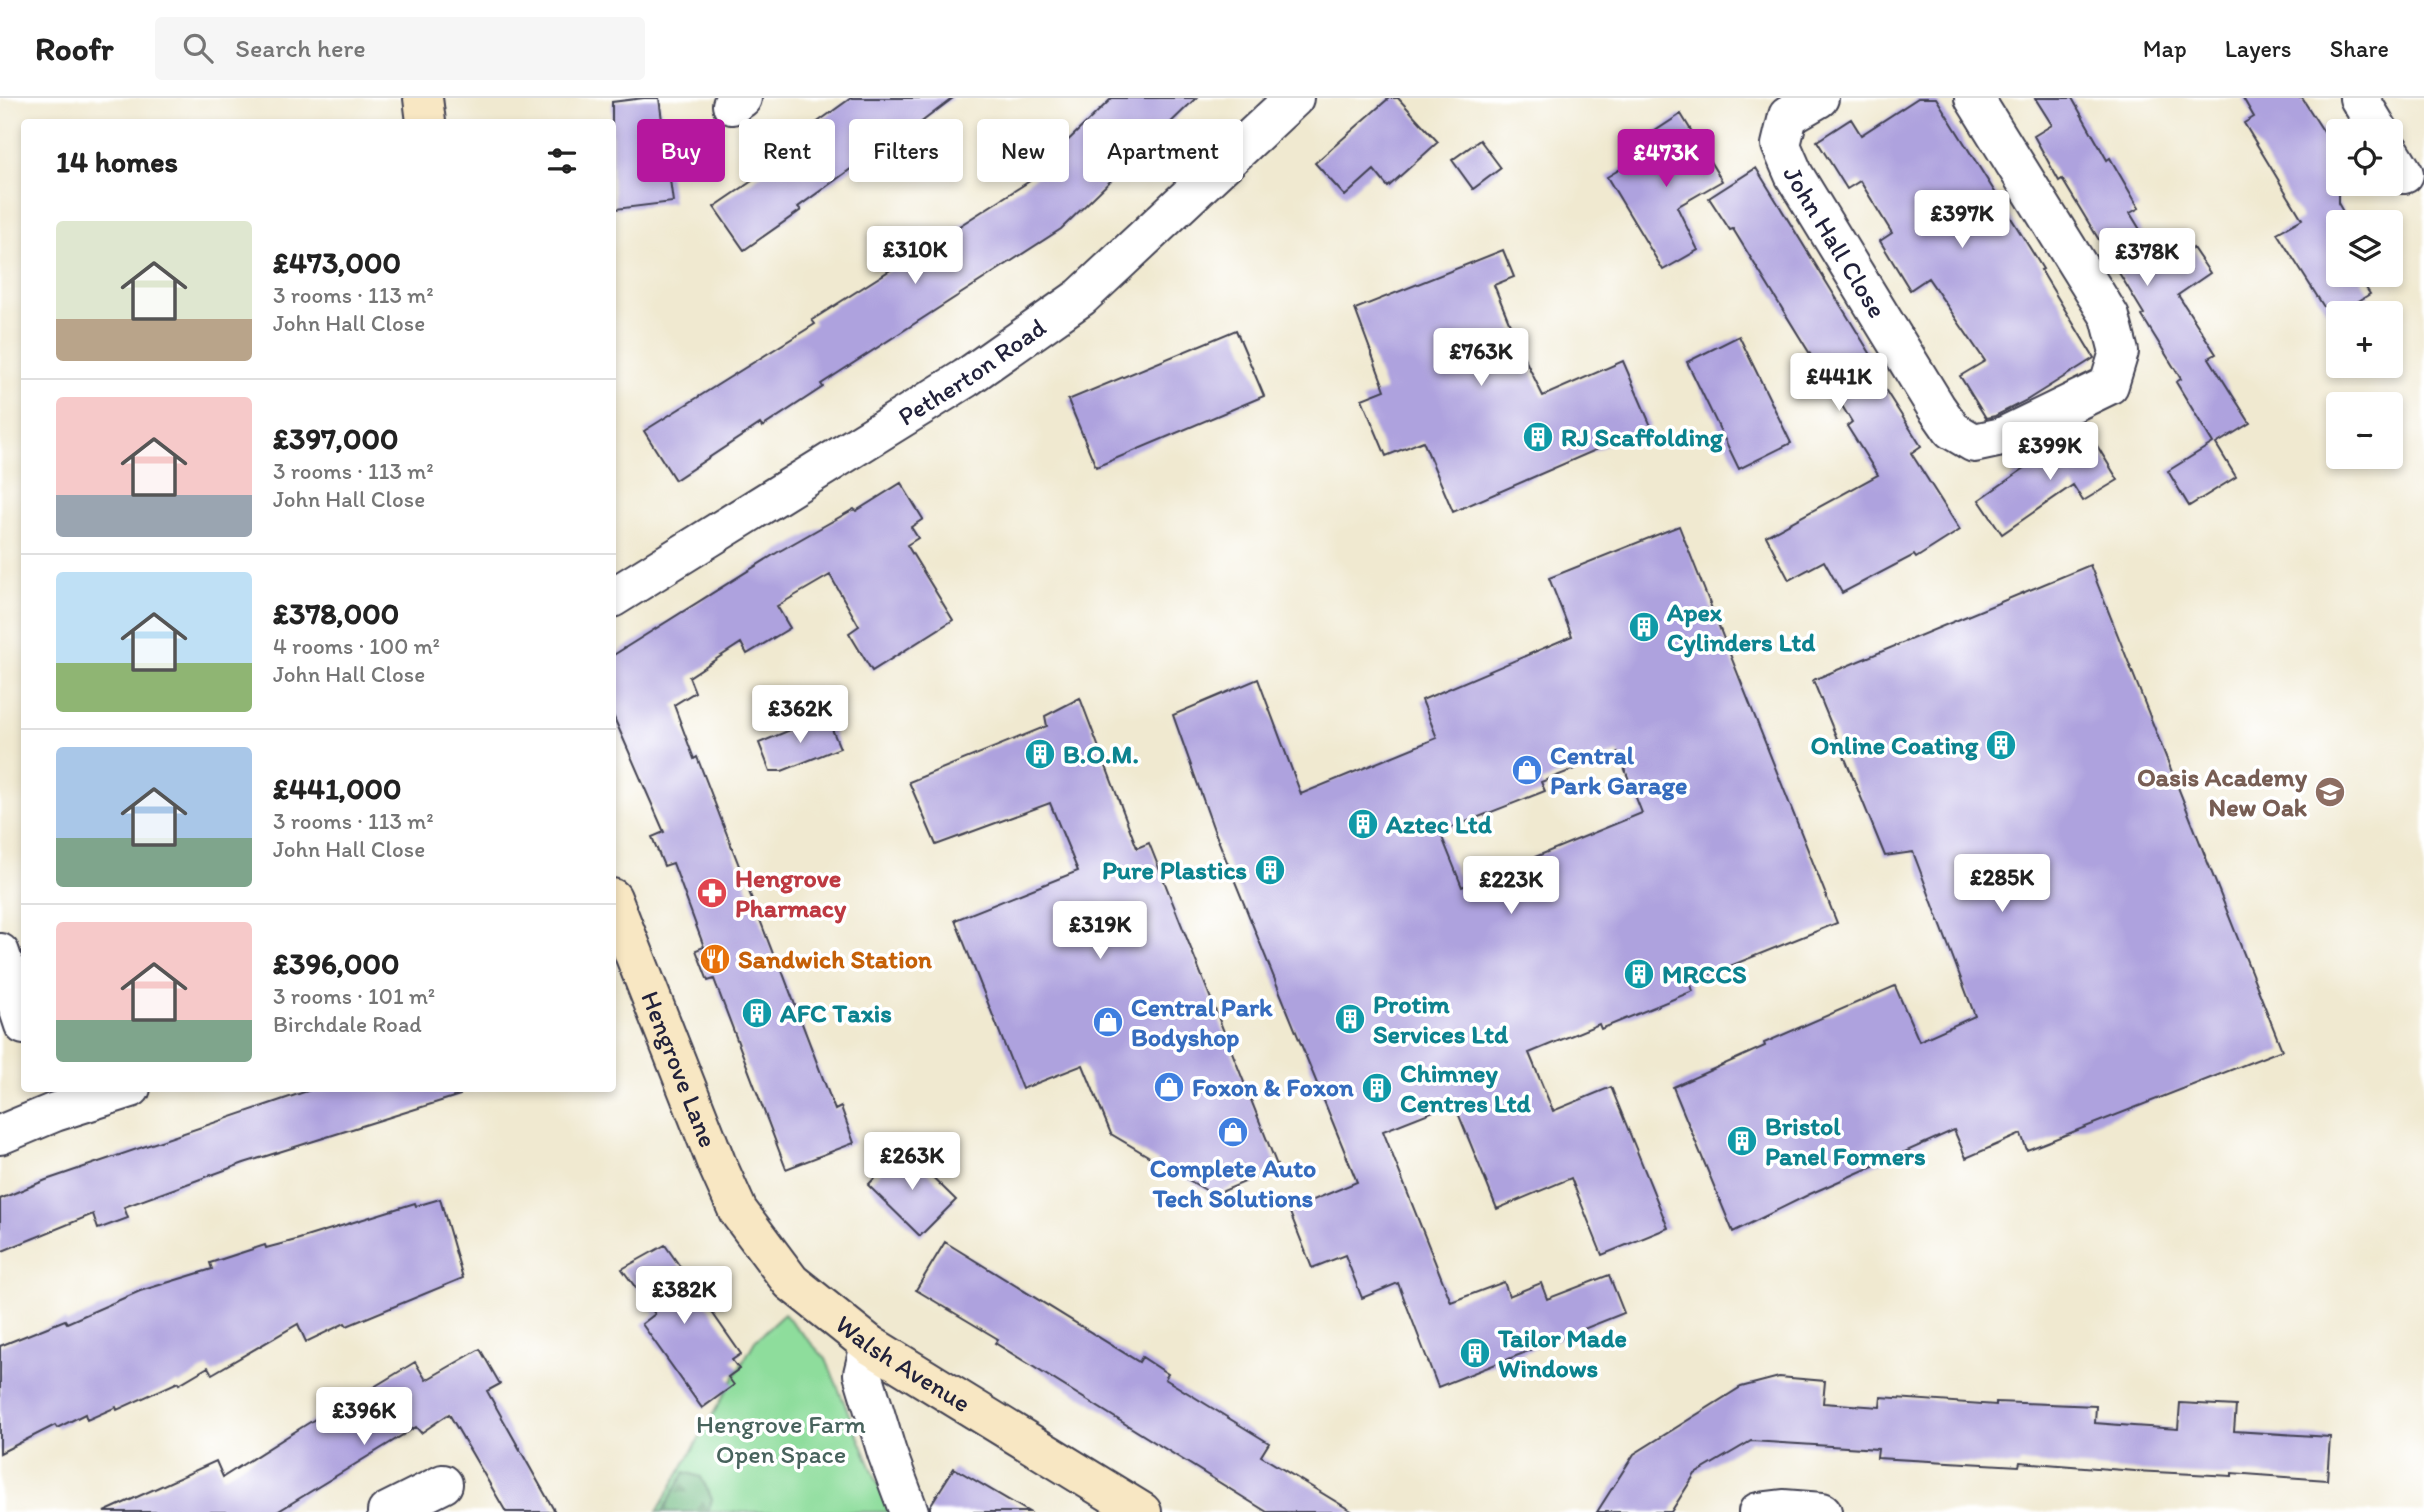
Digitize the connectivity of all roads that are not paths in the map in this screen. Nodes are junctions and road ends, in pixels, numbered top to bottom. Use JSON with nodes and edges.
{"nodes":[{"id":1,"x":423,"y":98,"type":"edge"},
{"id":2,"x":1294,"y":98,"type":"edge"},
{"id":3,"x":1819,"y":98,"type":"edge"},
{"id":4,"x":1974,"y":98,"type":"edge"},
{"id":5,"x":2359,"y":98,"type":"edge"},
{"id":6,"x":426,"y":119,"type":"edge"},
{"id":7,"x":2372,"y":119,"type":"edge"},
{"id":8,"x":616,"y":596,"type":"edge"},
{"id":9,"x":616,"y":919,"type":"edge"},
{"id":10,"x":620,"y":940,"type":"edge"},
{"id":11,"x":0,"y":953,"type":"edge"},
{"id":12,"x":21,"y":1016,"type":"edge"},
{"id":13,"x":104,"y":1092,"type":"edge"},
{"id":14,"x":51,"y":1100,"type":"edge"},
{"id":15,"x":0,"y":1135,"type":"edge"},
{"id":16,"x":716,"y":1162,"type":"joint"},
{"id":17,"x":870,"y":1345,"type":"junction"},
{"id":18,"x":443,"y":1484,"type":"dead end"},
{"id":19,"x":387,"y":1512,"type":"edge"},
{"id":20,"x":909,"y":1512,"type":"edge"},
{"id":21,"x":1142,"y":1512,"type":"edge"},
{"id":22,"x":1758,"y":1512,"type":"edge"},
{"id":23,"x":1822,"y":1512,"type":"edge"}],
"edges":[{"from":1,"to":6,"type":"street"},
{"from":2,"to":8,"type":"street","name":"Petherton Road"},
{"from":3,"to":4,"type":"street","name":"John Hall Close"},
{"from":5,"to":7,"type":"street"},
{"from":9,"to":10,"type":"street","name":"Hengrove Lane"},
{"from":10,"to":16,"type":"street","name":"Hengrove Lane"},
{"from":11,"to":12,"type":"street"},
{"from":13,"to":14,"type":"street"},
{"from":14,"to":15,"type":"street"},
{"from":16,"to":17,"type":"street","name":"Walsh Avenue"},
{"from":17,"to":20,"type":"street"},
{"from":17,"to":21,"type":"street","name":"Walsh Avenue"},
{"from":18,"to":19,"type":"street"},
{"from":22,"to":23,"type":"street"}]}
